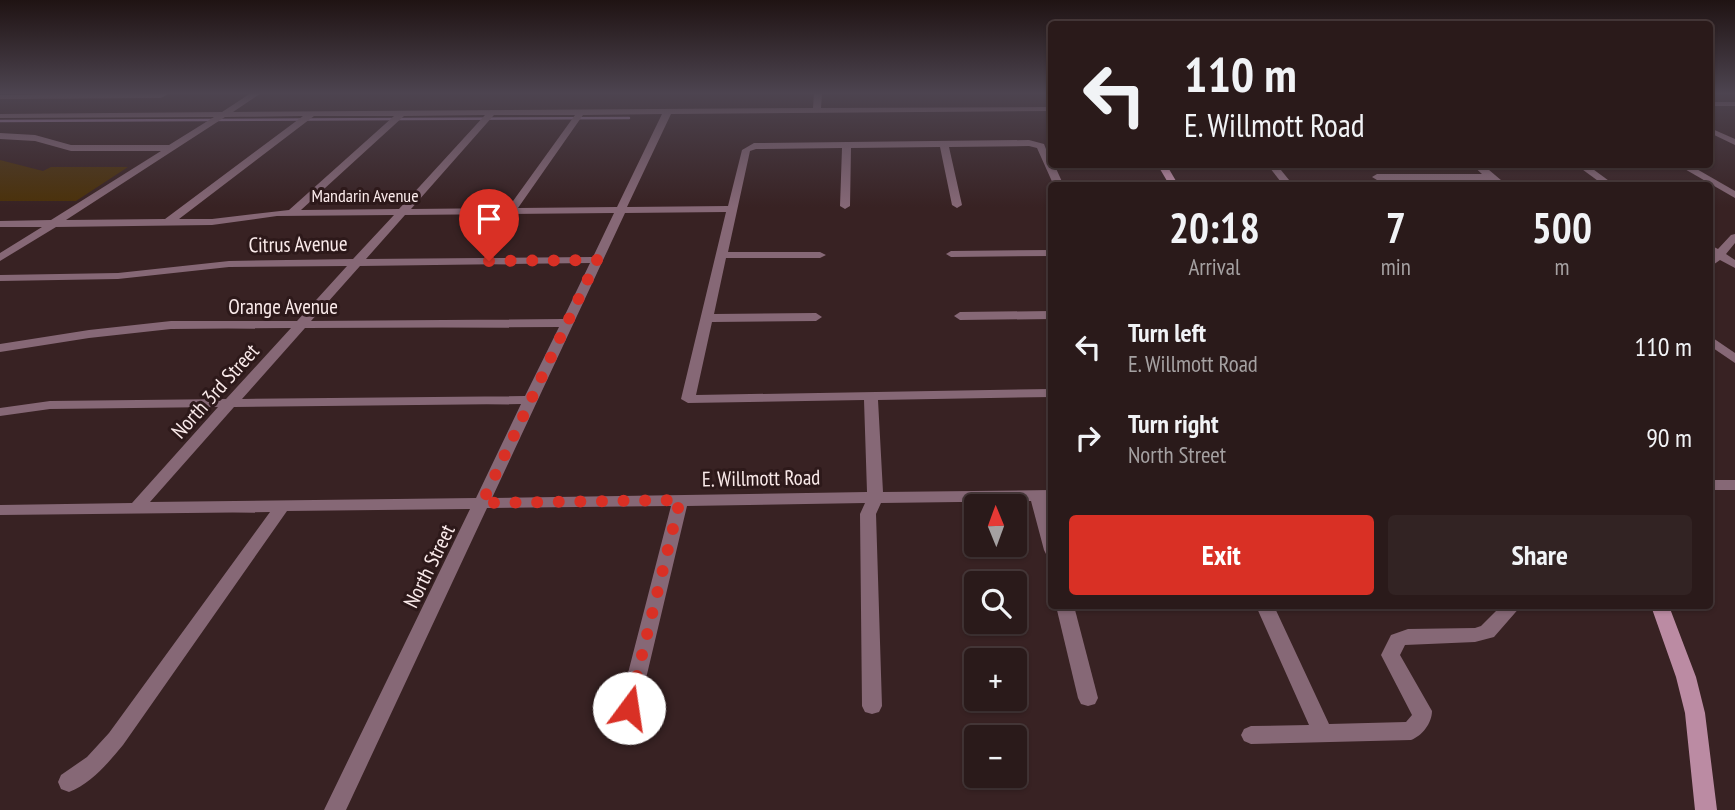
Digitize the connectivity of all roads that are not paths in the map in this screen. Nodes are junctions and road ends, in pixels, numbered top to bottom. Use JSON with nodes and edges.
{"nodes":[{"id":1,"x":196,"y":131,"type":"edge"},
{"id":2,"x":290,"y":131,"type":"edge"},
{"id":3,"x":382,"y":131,"type":"edge"},
{"id":4,"x":475,"y":131,"type":"edge"},
{"id":5,"x":568,"y":131,"type":"edge"},
{"id":6,"x":658,"y":131,"type":"edge"},
{"id":7,"x":1713,"y":131,"type":"edge"},
{"id":8,"x":0,"y":135,"type":"edge"},
{"id":9,"x":1735,"y":142,"type":"edge"},
{"id":10,"x":944,"y":143,"type":"junction"},
{"id":11,"x":847,"y":144,"type":"junction"},
{"id":12,"x":170,"y":148,"type":"junction"},
{"id":13,"x":1048,"y":162,"type":"edge"},
{"id":14,"x":1274,"y":168,"type":"edge"},
{"id":15,"x":1480,"y":168,"type":"edge"},
{"id":16,"x":1585,"y":168,"type":"edge"},
{"id":17,"x":1687,"y":168,"type":"edge"},
{"id":18,"x":1377,"y":177,"type":"dead end"},
{"id":19,"x":1492,"y":177,"type":"junction"},
{"id":20,"x":1287,"y":182,"type":"edge"},
{"id":21,"x":1499,"y":182,"type":"edge"},
{"id":22,"x":1606,"y":182,"type":"edge"},
{"id":23,"x":1712,"y":182,"type":"edge"},
{"id":24,"x":1713,"y":183,"type":"edge"},
{"id":25,"x":1735,"y":195,"type":"edge"},
{"id":26,"x":957,"y":205,"type":"dead end"},
{"id":27,"x":845,"y":206,"type":"dead end"},
{"id":28,"x":732,"y":209,"type":"junction"},
{"id":29,"x":621,"y":210,"type":"junction"},
{"id":30,"x":511,"y":211,"type":"junction"},
{"id":31,"x":400,"y":212,"type":"junction"},
{"id":32,"x":291,"y":213,"type":"junction"},
{"id":33,"x":167,"y":223,"type":"junction"},
{"id":34,"x":0,"y":224,"type":"edge"},
{"id":35,"x":53,"y":224,"type":"junction"},
{"id":36,"x":1735,"y":237,"type":"edge"},
{"id":37,"x":1714,"y":251,"type":"edge"},
{"id":38,"x":1048,"y":253,"type":"edge"},
{"id":39,"x":951,"y":254,"type":"dead end"},
{"id":40,"x":721,"y":255,"type":"junction"},
{"id":41,"x":820,"y":255,"type":"dead end"},
{"id":42,"x":0,"y":258,"type":"edge"},
{"id":43,"x":597,"y":260,"type":"junction"},
{"id":44,"x":355,"y":263,"type":"junction"},
{"id":45,"x":1735,"y":265,"type":"edge"},
{"id":46,"x":0,"y":278,"type":"edge"},
{"id":47,"x":1048,"y":315,"type":"edge"},
{"id":48,"x":960,"y":316,"type":"dead end"},
{"id":49,"x":816,"y":317,"type":"dead end"},
{"id":50,"x":707,"y":318,"type":"junction"},
{"id":51,"x":567,"y":323,"type":"junction"},
{"id":52,"x":299,"y":325,"type":"junction"},
{"id":53,"x":1713,"y":342,"type":"edge"},
{"id":54,"x":0,"y":348,"type":"edge"},
{"id":55,"x":1735,"y":359,"type":"edge"},
{"id":56,"x":1048,"y":393,"type":"edge"},
{"id":57,"x":871,"y":397,"type":"junction"},
{"id":58,"x":531,"y":400,"type":"junction"},
{"id":59,"x":229,"y":404,"type":"junction"},
{"id":60,"x":0,"y":412,"type":"edge"},
{"id":61,"x":1713,"y":485,"type":"edge"},
{"id":62,"x":1733,"y":487,"type":"edge"},
{"id":63,"x":1045,"y":495,"type":"edge"},
{"id":64,"x":875,"y":497,"type":"junction"},
{"id":65,"x":680,"y":500,"type":"junction"},
{"id":66,"x":482,"y":503,"type":"junction"},
{"id":67,"x":282,"y":506,"type":"junction"},
{"id":68,"x":136,"y":508,"type":"junction"},
{"id":69,"x":0,"y":510,"type":"edge"},
{"id":70,"x":1048,"y":519,"type":"edge"},
{"id":71,"x":1066,"y":609,"type":"edge"},
{"id":72,"x":1266,"y":609,"type":"edge"},
{"id":73,"x":1510,"y":609,"type":"edge"},
{"id":74,"x":1661,"y":609,"type":"edge"},
{"id":75,"x":1088,"y":698,"type":"dead end"},
{"id":76,"x":872,"y":706,"type":"dead end"},
{"id":77,"x":629,"y":708,"type":"dead end"},
{"id":78,"x":1323,"y":733,"type":"junction"},
{"id":79,"x":1251,"y":735,"type":"dead end"},
{"id":80,"x":69,"y":782,"type":"dead end"},
{"id":81,"x":335,"y":810,"type":"edge"},
{"id":82,"x":1706,"y":810,"type":"edge"}],
"edges":[{"from":1,"to":12,"type":"street"},
{"from":2,"to":33,"type":"street"},
{"from":3,"to":32,"type":"street"},
{"from":4,"to":31,"type":"street","name":"North 3rd Street"},
{"from":5,"to":30,"type":"street"},
{"from":6,"to":29,"type":"street","name":"North Street"},
{"from":7,"to":9,"type":"street"},
{"from":8,"to":12,"type":"street"},
{"from":10,"to":11,"type":"street"},
{"from":10,"to":13,"type":"street"},
{"from":10,"to":26,"type":"street"},
{"from":11,"to":27,"type":"street"},
{"from":11,"to":28,"type":"street"},
{"from":12,"to":35,"type":"street"},
{"from":14,"to":20,"type":"street"},
{"from":15,"to":19,"type":"street"},
{"from":16,"to":22,"type":"street"},
{"from":17,"to":23,"type":"street"},
{"from":18,"to":19,"type":"street"},
{"from":19,"to":21,"type":"street"},
{"from":24,"to":25,"type":"street"},
{"from":28,"to":29,"type":"street","name":"Mandarin Avenue"},
{"from":28,"to":40,"type":"street"},
{"from":29,"to":30,"type":"street","name":"Mandarin Avenue"},
{"from":29,"to":43,"type":"street","name":"North Street"},
{"from":30,"to":31,"type":"street","name":"Mandarin Avenue"},
{"from":31,"to":32,"type":"street","name":"Mandarin Avenue"},
{"from":31,"to":44,"type":"street","name":"North 3rd Street"},
{"from":32,"to":33,"type":"street","name":"Mandarin Avenue"},
{"from":33,"to":35,"type":"street","name":"Mandarin Avenue"},
{"from":34,"to":35,"type":"street","name":"Mandarin Avenue"},
{"from":35,"to":42,"type":"street"},
{"from":36,"to":37,"type":"street"},
{"from":37,"to":45,"type":"street"},
{"from":38,"to":39,"type":"street"},
{"from":40,"to":41,"type":"street"},
{"from":40,"to":50,"type":"street"},
{"from":43,"to":44,"type":"street","name":"Citrus Avenue"},
{"from":43,"to":51,"type":"street","name":"North Street"},
{"from":44,"to":46,"type":"street","name":"Citrus Avenue"},
{"from":44,"to":52,"type":"street","name":"North 3rd Street"},
{"from":47,"to":48,"type":"street"},
{"from":49,"to":50,"type":"street"},
{"from":50,"to":57,"type":"street"},
{"from":51,"to":52,"type":"street","name":"Orange Avenue"},
{"from":51,"to":58,"type":"street","name":"North Street"},
{"from":52,"to":54,"type":"street","name":"Orange Avenue"},
{"from":52,"to":59,"type":"street","name":"North 3rd Street"},
{"from":53,"to":55,"type":"street"},
{"from":56,"to":57,"type":"street"},
{"from":57,"to":64,"type":"street"},
{"from":58,"to":59,"type":"street"},
{"from":58,"to":66,"type":"street","name":"North Street"},
{"from":59,"to":60,"type":"street"},
{"from":59,"to":68,"type":"street","name":"North 3rd Street"},
{"from":61,"to":62,"type":"street"},
{"from":63,"to":64,"type":"street","name":"E. Willmott Road"},
{"from":63,"to":70,"type":"street"},
{"from":64,"to":65,"type":"street","name":"E. Willmott Road"},
{"from":64,"to":76,"type":"street"},
{"from":65,"to":66,"type":"street","name":"E. Willmott Road"},
{"from":65,"to":77,"type":"street"},
{"from":66,"to":67,"type":"street","name":"E. Willmott Road"},
{"from":66,"to":81,"type":"street","name":"North Street"},
{"from":67,"to":68,"type":"street","name":"E. Willmott Road"},
{"from":67,"to":80,"type":"street"},
{"from":68,"to":69,"type":"street","name":"E. Willmott Road"},
{"from":71,"to":75,"type":"street"},
{"from":72,"to":78,"type":"street"},
{"from":73,"to":78,"type":"street"},
{"from":74,"to":82,"type":"street"},
{"from":78,"to":79,"type":"street"}]}
